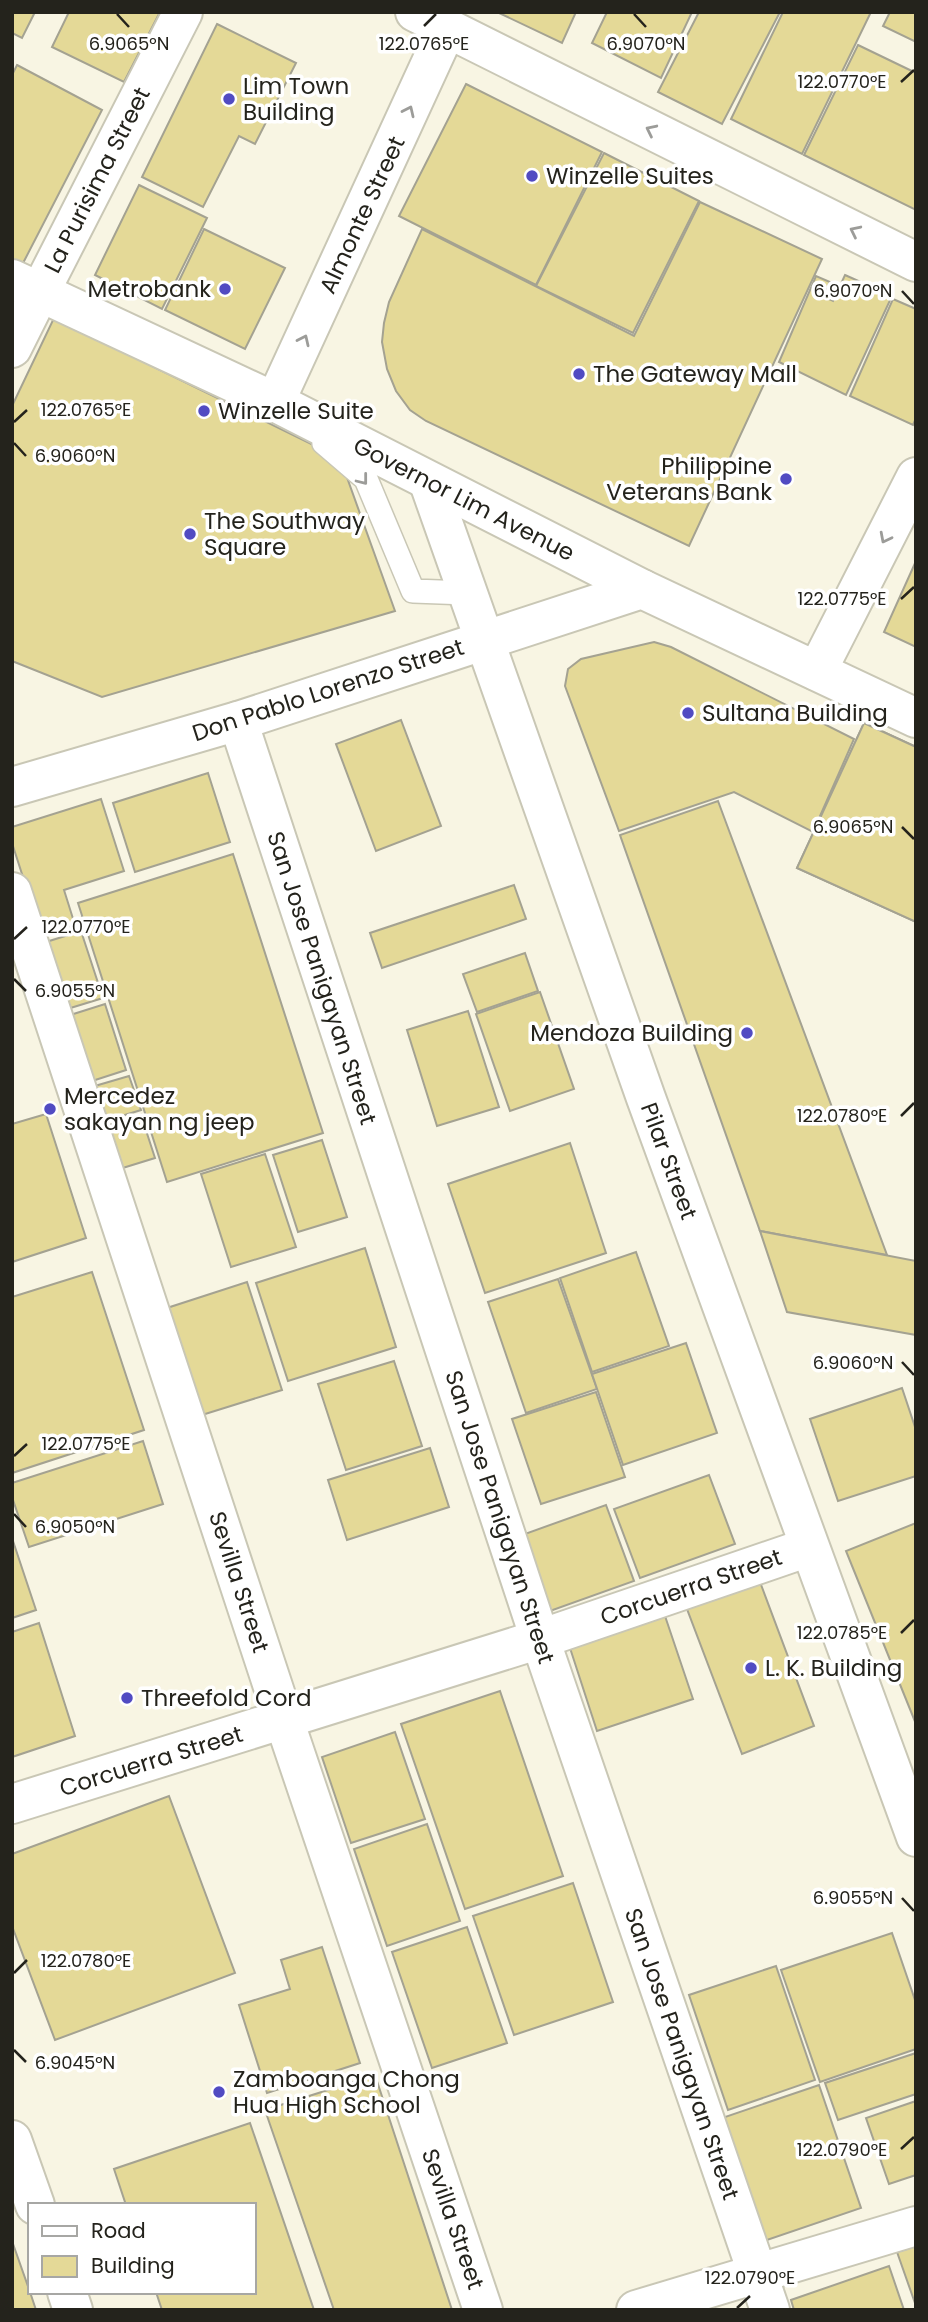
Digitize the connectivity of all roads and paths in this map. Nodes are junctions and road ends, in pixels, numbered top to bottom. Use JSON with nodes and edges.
{"nodes":[{"id":1,"x":183,"y":12,"type":"edge"},
{"id":2,"x":431,"y":20,"type":"edge"},
{"id":3,"x":916,"y":262,"type":"edge"},
{"id":4,"x":26,"y":285,"type":"edge"},
{"id":5,"x":12,"y":348,"type":"edge"},
{"id":6,"x":275,"y":402,"type":"junction"},
{"id":7,"x":329,"y":430,"type":"junction"},
{"id":8,"x":916,"y":477,"type":"edge"},
{"id":9,"x":429,"y":482,"type":"junction"},
{"id":10,"x":642,"y":589,"type":"junction"},
{"id":11,"x":467,"y":593,"type":"junction"},
{"id":12,"x":484,"y":640,"type":"junction"},
{"id":13,"x":817,"y":671,"type":"junction"},
{"id":14,"x":916,"y":718,"type":"edge"},
{"id":15,"x":238,"y":721,"type":"junction"},
{"id":16,"x":12,"y":787,"type":"edge"},
{"id":17,"x":12,"y":892,"type":"edge"},
{"id":18,"x":809,"y":1547,"type":"junction"},
{"id":19,"x":540,"y":1639,"type":"junction"},
{"id":20,"x":284,"y":1720,"type":"junction"},
{"id":21,"x":12,"y":1804,"type":"edge"},
{"id":22,"x":916,"y":1837,"type":"edge"},
{"id":23,"x":12,"y":2140,"type":"edge"},
{"id":24,"x":34,"y":2203,"type":"edge"},
{"id":25,"x":916,"y":2227,"type":"edge"},
{"id":26,"x":758,"y":2274,"type":"junction"},
{"id":27,"x":483,"y":2310,"type":"edge"},
{"id":28,"x":636,"y":2310,"type":"edge"},
{"id":29,"x":770,"y":2310,"type":"edge"}],
"edges":[{"from":1,"to":4,"type":"street","name":"La Purisima Street"},
{"from":3,"to":2,"type":"street","one_way":true},
{"from":6,"to":2,"type":"street","name":"Almonte Street","one_way":true},
{"from":4,"to":5,"type":"street","name":"La Purisima Street"},
{"from":4,"to":6,"type":"street","name":"Governor Lim Avenue"},
{"from":6,"to":7,"type":"street","name":"Governor Lim Avenue"},
{"from":7,"to":9,"type":"street","name":"Governor Lim Avenue"},
{"from":7,"to":11,"type":"lane","one_way":true},
{"from":8,"to":13,"type":"street","one_way":true},
{"from":9,"to":10,"type":"street","name":"Governor Lim Avenue"},
{"from":9,"to":11,"type":"street","name":"Pilar Street"},
{"from":10,"to":12,"type":"street","name":"Don Pablo Lorenzo Street"},
{"from":10,"to":13,"type":"street","name":"Governor Lim Avenue"},
{"from":11,"to":12,"type":"street","name":"Pilar Street"},
{"from":12,"to":15,"type":"street","name":"Don Pablo Lorenzo Street"},
{"from":12,"to":18,"type":"street","name":"Pilar Street"},
{"from":13,"to":14,"type":"street","name":"Governor Lim Avenue"},
{"from":15,"to":16,"type":"street","name":"Don Pablo Lorenzo Street"},
{"from":15,"to":19,"type":"street","name":"San Jose Panigayan Street"},
{"from":17,"to":20,"type":"street","name":"Sevilla Street"},
{"from":18,"to":19,"type":"street","name":"Corcuerra Street"},
{"from":18,"to":22,"type":"street","name":"Pilar Street"},
{"from":19,"to":20,"type":"street","name":"Corcuerra Street"},
{"from":19,"to":26,"type":"street","name":"San Jose Panigayan Street"},
{"from":20,"to":21,"type":"street","name":"Corcuerra Street"},
{"from":20,"to":27,"type":"street","name":"Sevilla Street"},
{"from":23,"to":24,"type":"street"},
{"from":25,"to":26,"type":"street"},
{"from":26,"to":28,"type":"street"},
{"from":26,"to":29,"type":"street","name":"San Jose Panigayan Street"}]}
